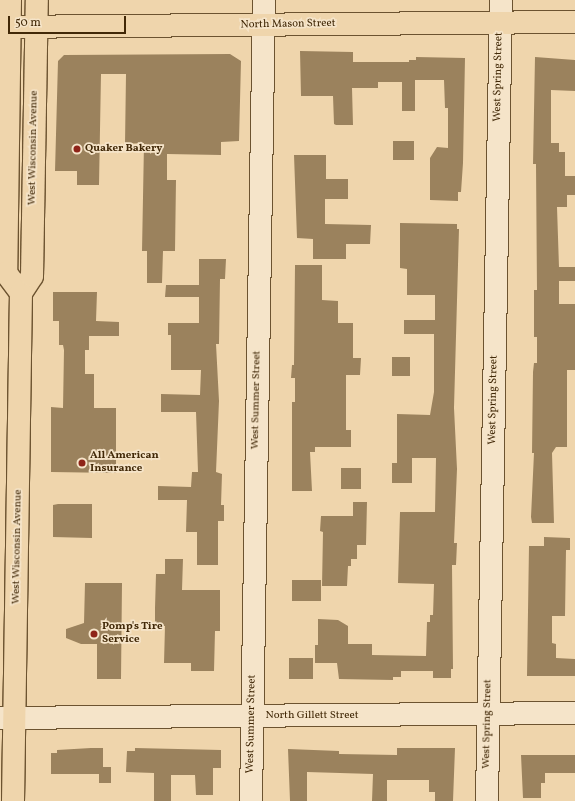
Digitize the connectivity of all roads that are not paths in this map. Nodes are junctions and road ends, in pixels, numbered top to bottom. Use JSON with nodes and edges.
{"nodes":[{"id":1,"x":10,"y":0,"type":"edge"},
{"id":2,"x":23,"y":0,"type":"edge"},
{"id":3,"x":37,"y":0,"type":"edge"},
{"id":4,"x":264,"y":0,"type":"edge"},
{"id":5,"x":501,"y":0,"type":"edge"},
{"id":6,"x":575,"y":22,"type":"edge"},
{"id":7,"x":500,"y":23,"type":"junction"},
{"id":8,"x":264,"y":26,"type":"junction"},
{"id":9,"x":4,"y":27,"type":"edge"},
{"id":10,"x":36,"y":27,"type":"junction"},
{"id":11,"x":32,"y":242,"type":"junction"},
{"id":12,"x":20,"y":293,"type":"junction"},
{"id":13,"x":488,"y":713,"type":"junction"},
{"id":14,"x":575,"y":713,"type":"edge"},
{"id":15,"x":252,"y":716,"type":"junction"},
{"id":16,"x":7,"y":718,"type":"edge"},
{"id":17,"x":13,"y":801,"type":"edge"},
{"id":18,"x":251,"y":801,"type":"edge"},
{"id":19,"x":487,"y":801,"type":"edge"}],
"edges":[{"from":1,"to":9,"type":"main road"},
{"from":2,"to":10,"type":"main road"},
{"from":3,"to":10,"type":"main road","name":"West Wisconsin Avenue"},
{"from":4,"to":8,"type":"street","name":"West Summer Street"},
{"from":5,"to":7,"type":"street","name":"West Spring Street"},
{"from":6,"to":7,"type":"main road","name":"North Mason Street"},
{"from":7,"to":8,"type":"main road","name":"North Mason Street"},
{"from":7,"to":13,"type":"street","name":"West Spring Street"},
{"from":8,"to":10,"type":"main road","name":"North Mason Street"},
{"from":8,"to":15,"type":"street","name":"West Summer Street"},
{"from":9,"to":10,"type":"main road","name":"North Mason Street"},
{"from":9,"to":11,"type":"main road"},
{"from":9,"to":12,"type":"main road"},
{"from":10,"to":11,"type":"main road","name":"West Wisconsin Avenue"},
{"from":11,"to":12,"type":"main road","name":"West Wisconsin Avenue"},
{"from":12,"to":16,"type":"main road","name":"West Wisconsin Avenue"},
{"from":13,"to":14,"type":"street","name":"North Gillett Street"},
{"from":13,"to":15,"type":"street","name":"North Gillett Street"},
{"from":13,"to":19,"type":"street","name":"West Spring Street"},
{"from":15,"to":16,"type":"street","name":"North Gillett Street"},
{"from":15,"to":18,"type":"street","name":"West Summer Street"},
{"from":16,"to":17,"type":"main road","name":"West Wisconsin Avenue"}]}
